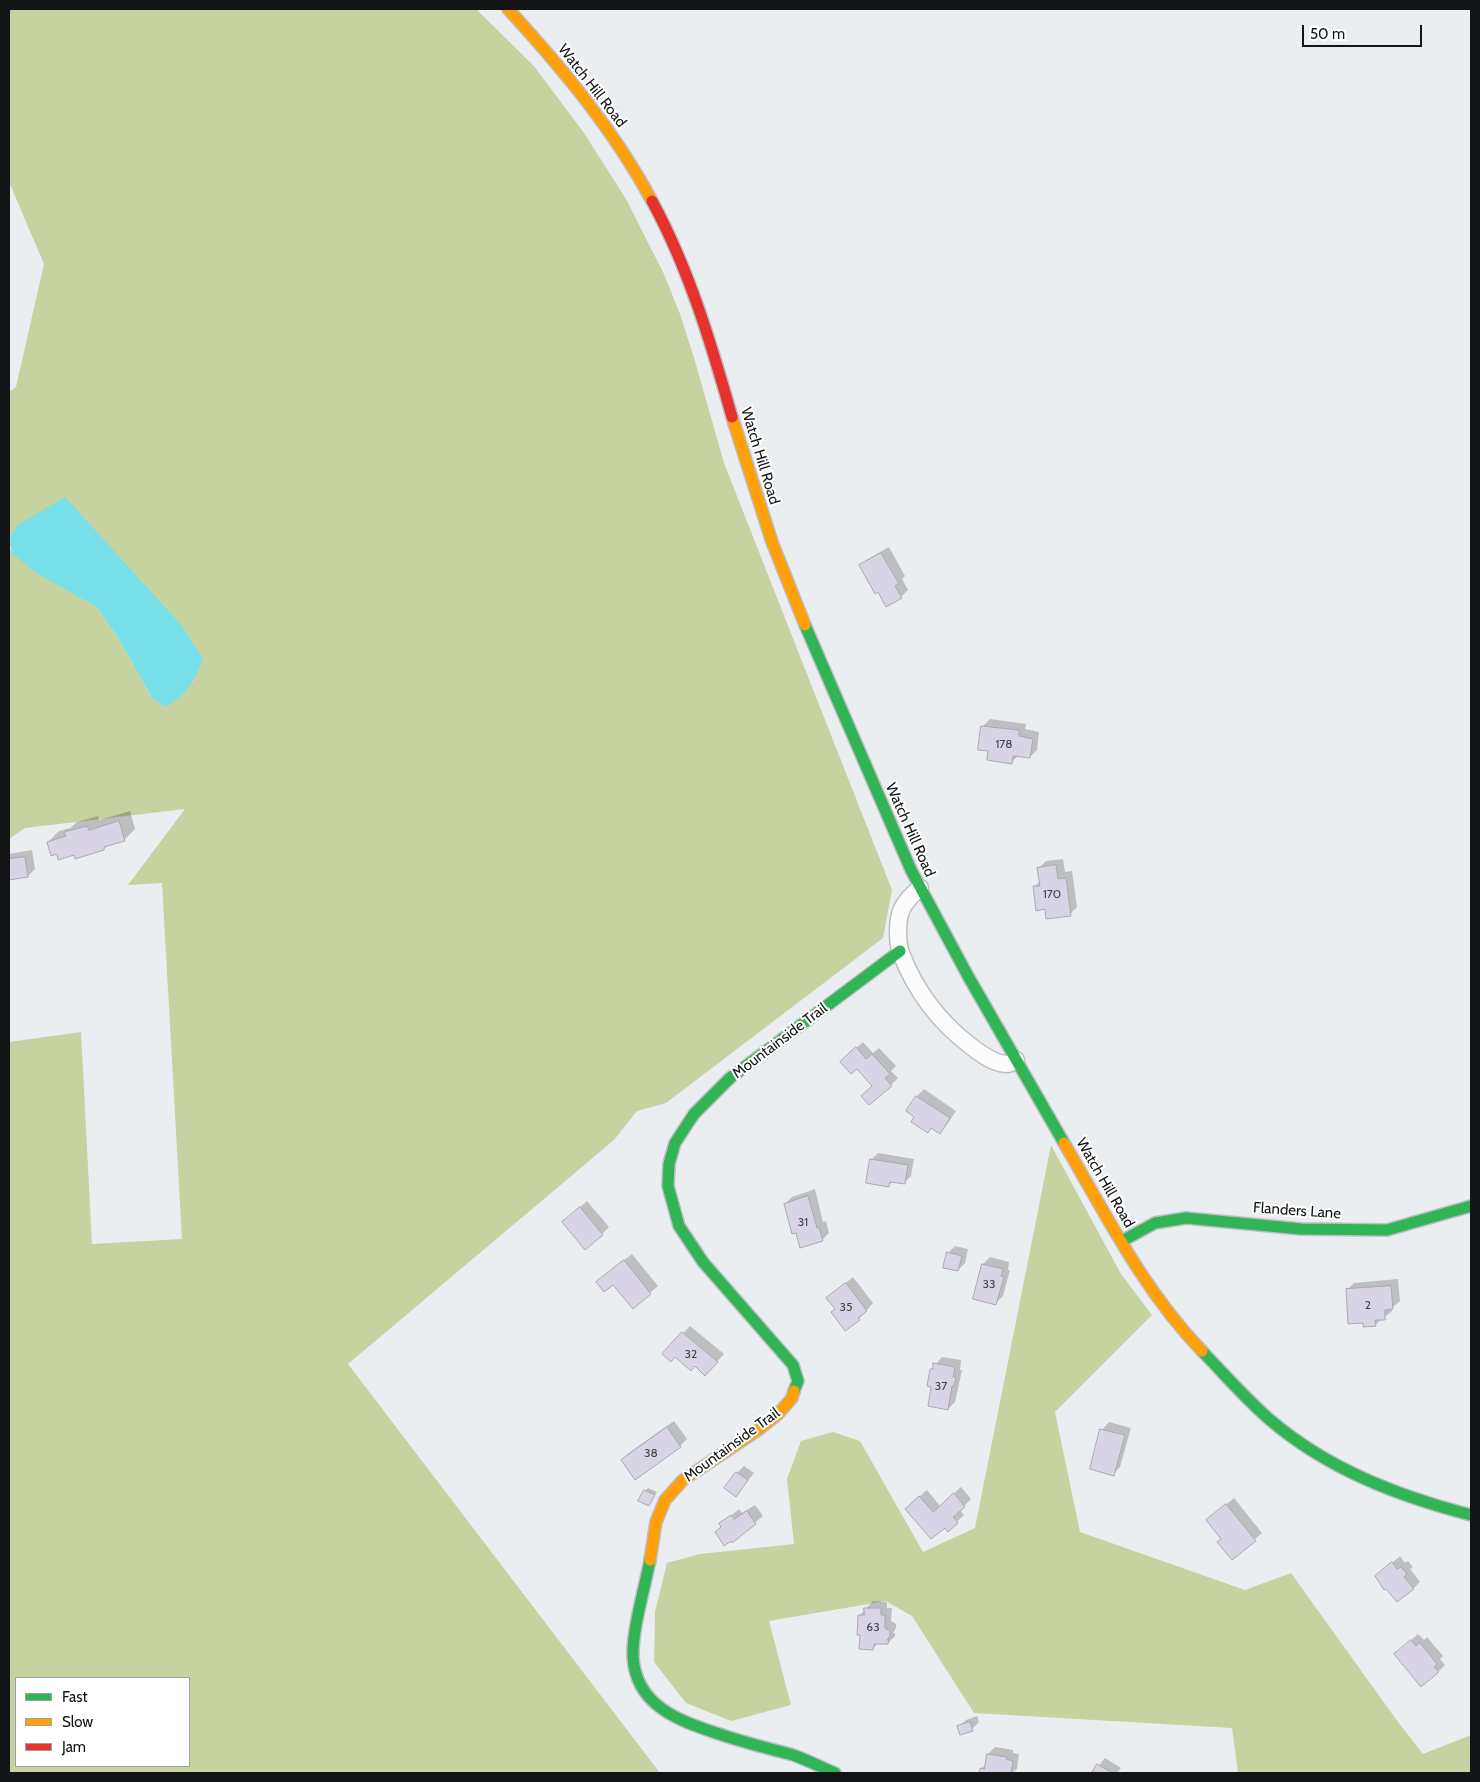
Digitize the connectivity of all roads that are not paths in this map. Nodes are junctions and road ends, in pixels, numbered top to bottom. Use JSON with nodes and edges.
{"nodes":[{"id":1,"x":508,"y":9,"type":"edge"},
{"id":2,"x":920,"y":888,"type":"junction"},
{"id":3,"x":900,"y":951,"type":"junction"},
{"id":4,"x":1016,"y":1060,"type":"junction"},
{"id":5,"x":1471,"y":1206,"type":"edge"},
{"id":6,"x":1122,"y":1241,"type":"junction"},
{"id":7,"x":1471,"y":1515,"type":"edge"},
{"id":8,"x":835,"y":1773,"type":"edge"}],
"edges":[{"from":1,"to":2,"type":"street","name":"Watch Hill Road"},
{"from":2,"to":3,"type":"street"},
{"from":2,"to":4,"type":"street","name":"Watch Hill Road"},
{"from":3,"to":4,"type":"street"},
{"from":3,"to":8,"type":"street","name":"Mountainside Trail"},
{"from":4,"to":6,"type":"street","name":"Watch Hill Road"},
{"from":5,"to":6,"type":"street","name":"Flanders Lane"},
{"from":6,"to":7,"type":"street","name":"Watch Hill Road"}]}
